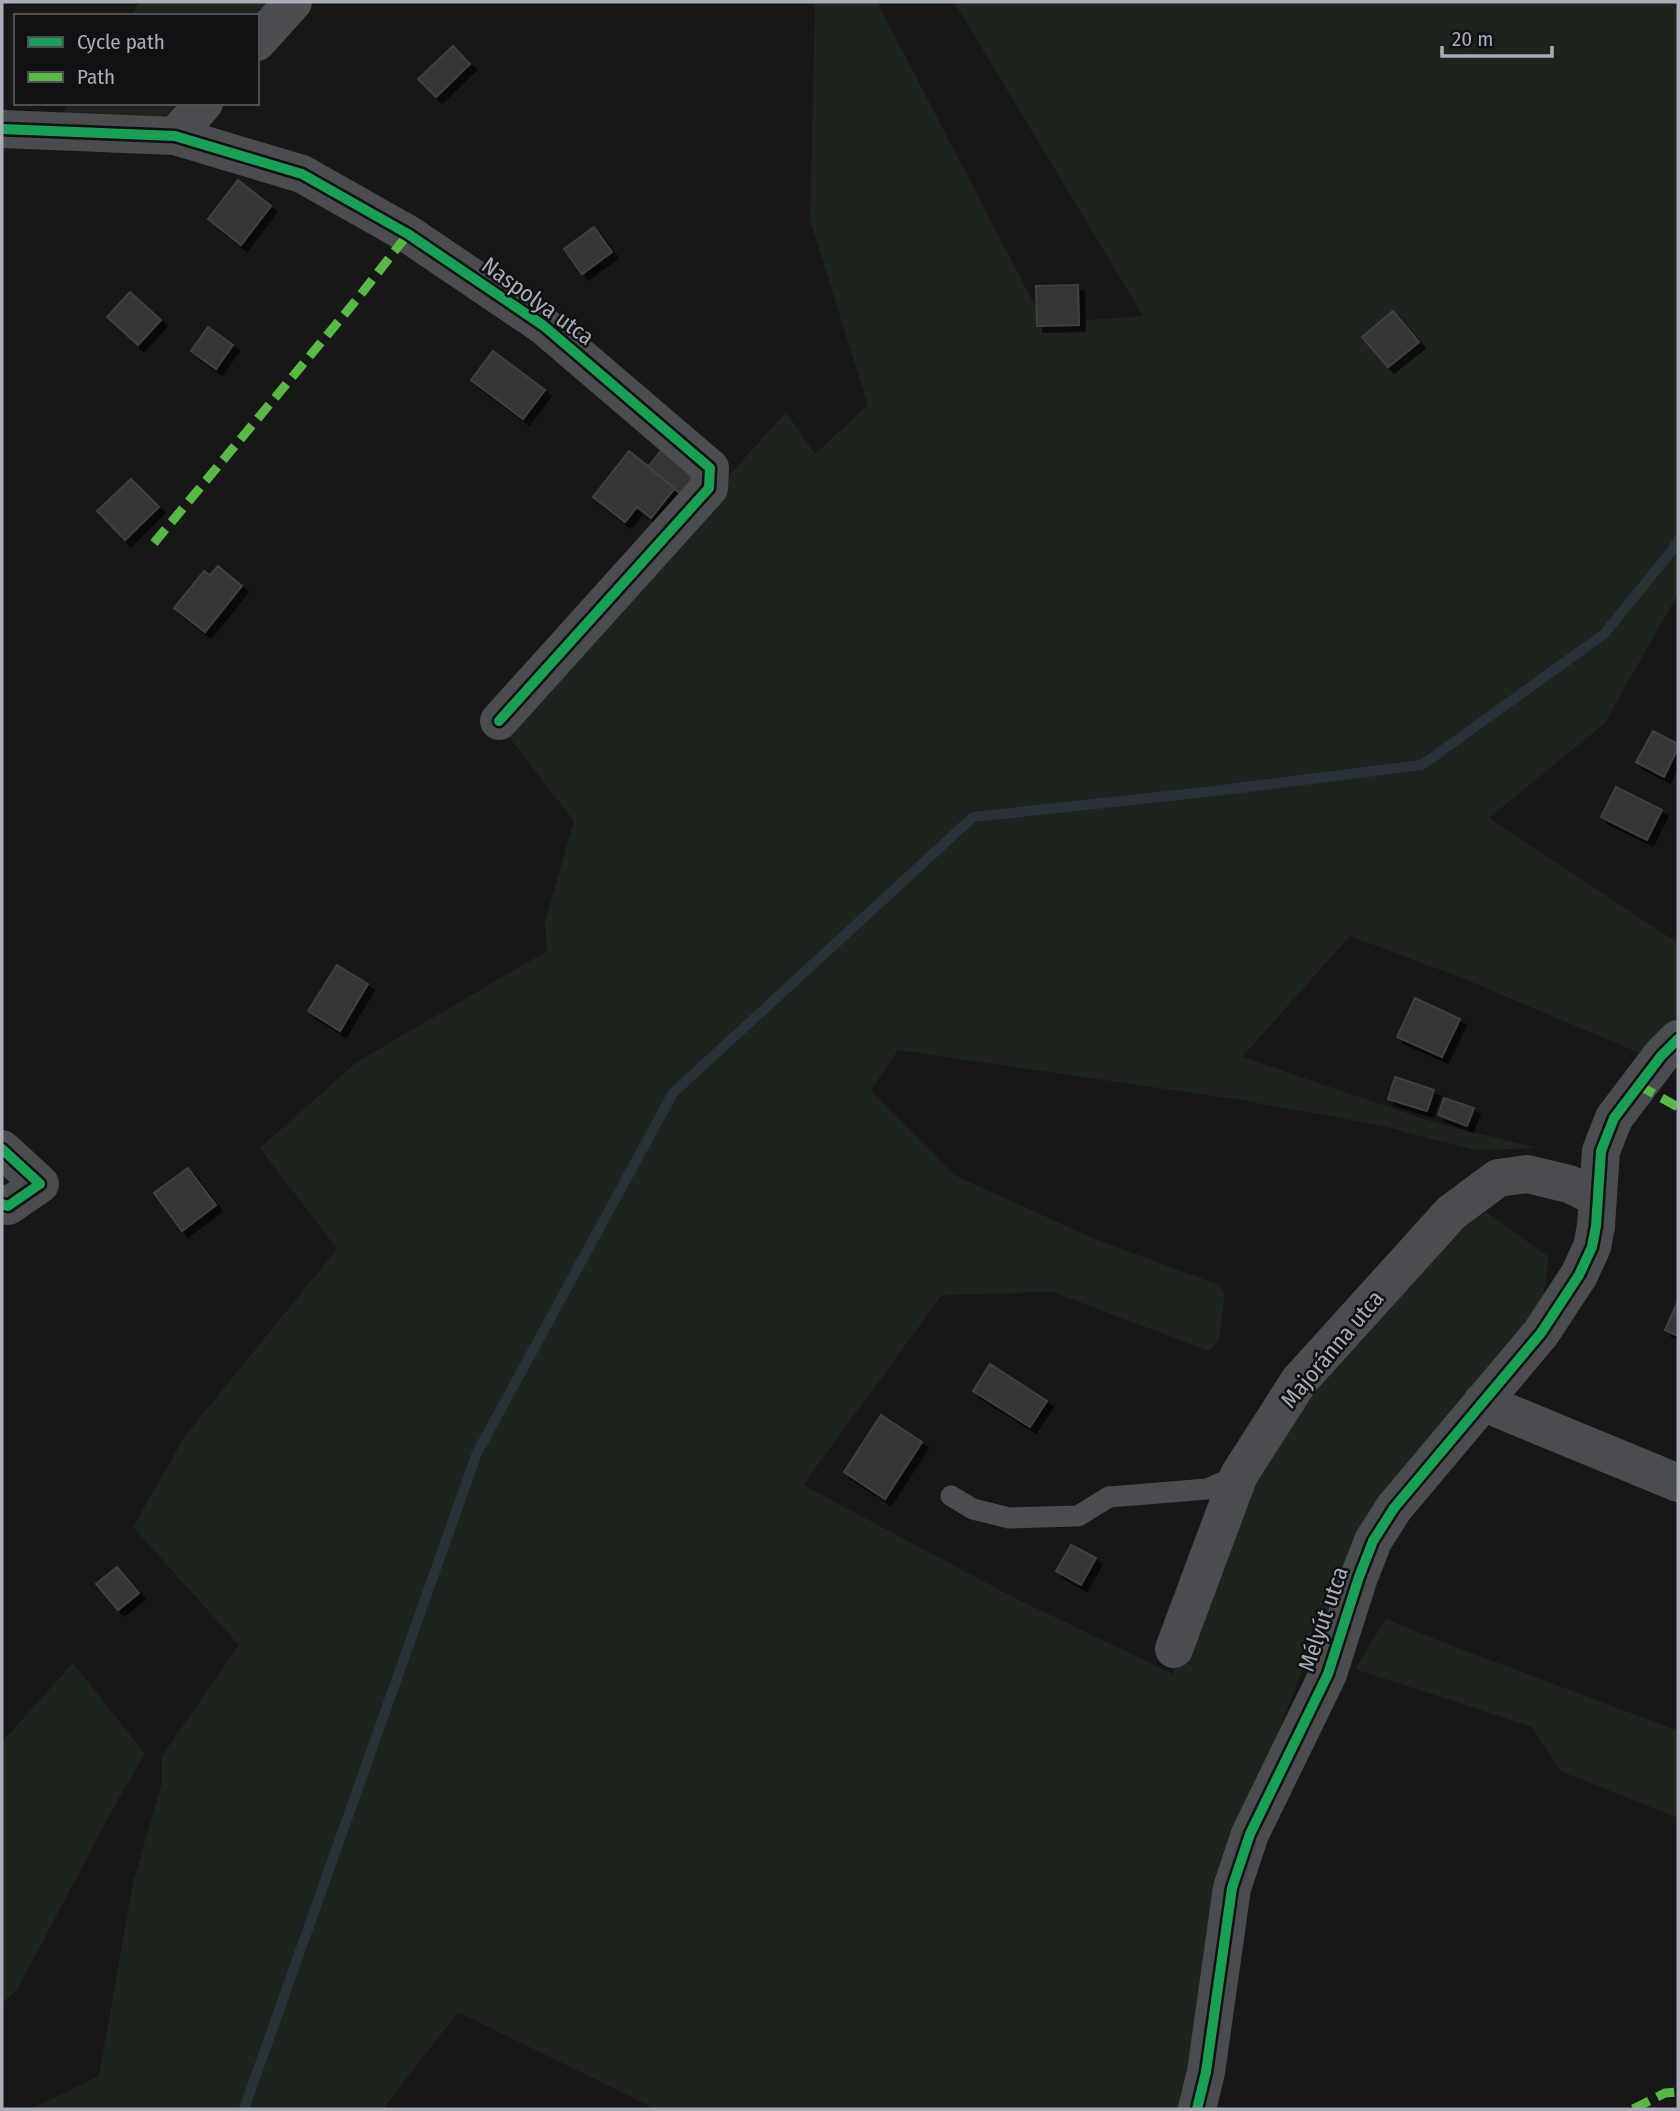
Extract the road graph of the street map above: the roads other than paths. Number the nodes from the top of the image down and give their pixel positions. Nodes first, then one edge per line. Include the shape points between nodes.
1 (293, 2) edge
2 (259, 40) edge
3 (202, 105) edge
4 (2, 129) edge
5 (175, 136) junction
6 (499, 722) dead end
7 (1678, 1039) edge
8 (2, 1149) edge
9 (1596, 1197) junction
10 (2, 1204) edge
11 (1482, 1402) junction
12 (1239, 1475) junction
13 (1678, 1483) edge
14 (951, 1496) dead end
15 (1174, 1649) dead end
16 (1197, 2109) edge

1 - 2 street
3 - 5 street
4 - 5 street, Naspolya utca
5 - 6 street, Naspolya utca via 302,174 408,234 544,326 710,468 709,488
7 - 9 street, Mélyút utca via 1614,1118 1601,1150
8 - 10 street via 40,1184 8,1206
9 - 11 street, Mélyút utca via 1592,1247 1579,1275 1541,1333
9 - 12 street, Majoránna utca via 1569,1184 1527,1174 1498,1178 1451,1213 1298,1381
11 - 13 street
11 - 16 street, Mélyút utca via 1394,1508 1373,1541 1328,1674 1250,1834 1232,1888
12 - 14 lane via 1207,1489 1109,1497 1078,1517 1009,1518 973,1509
12 - 15 street, Majoránna utca

